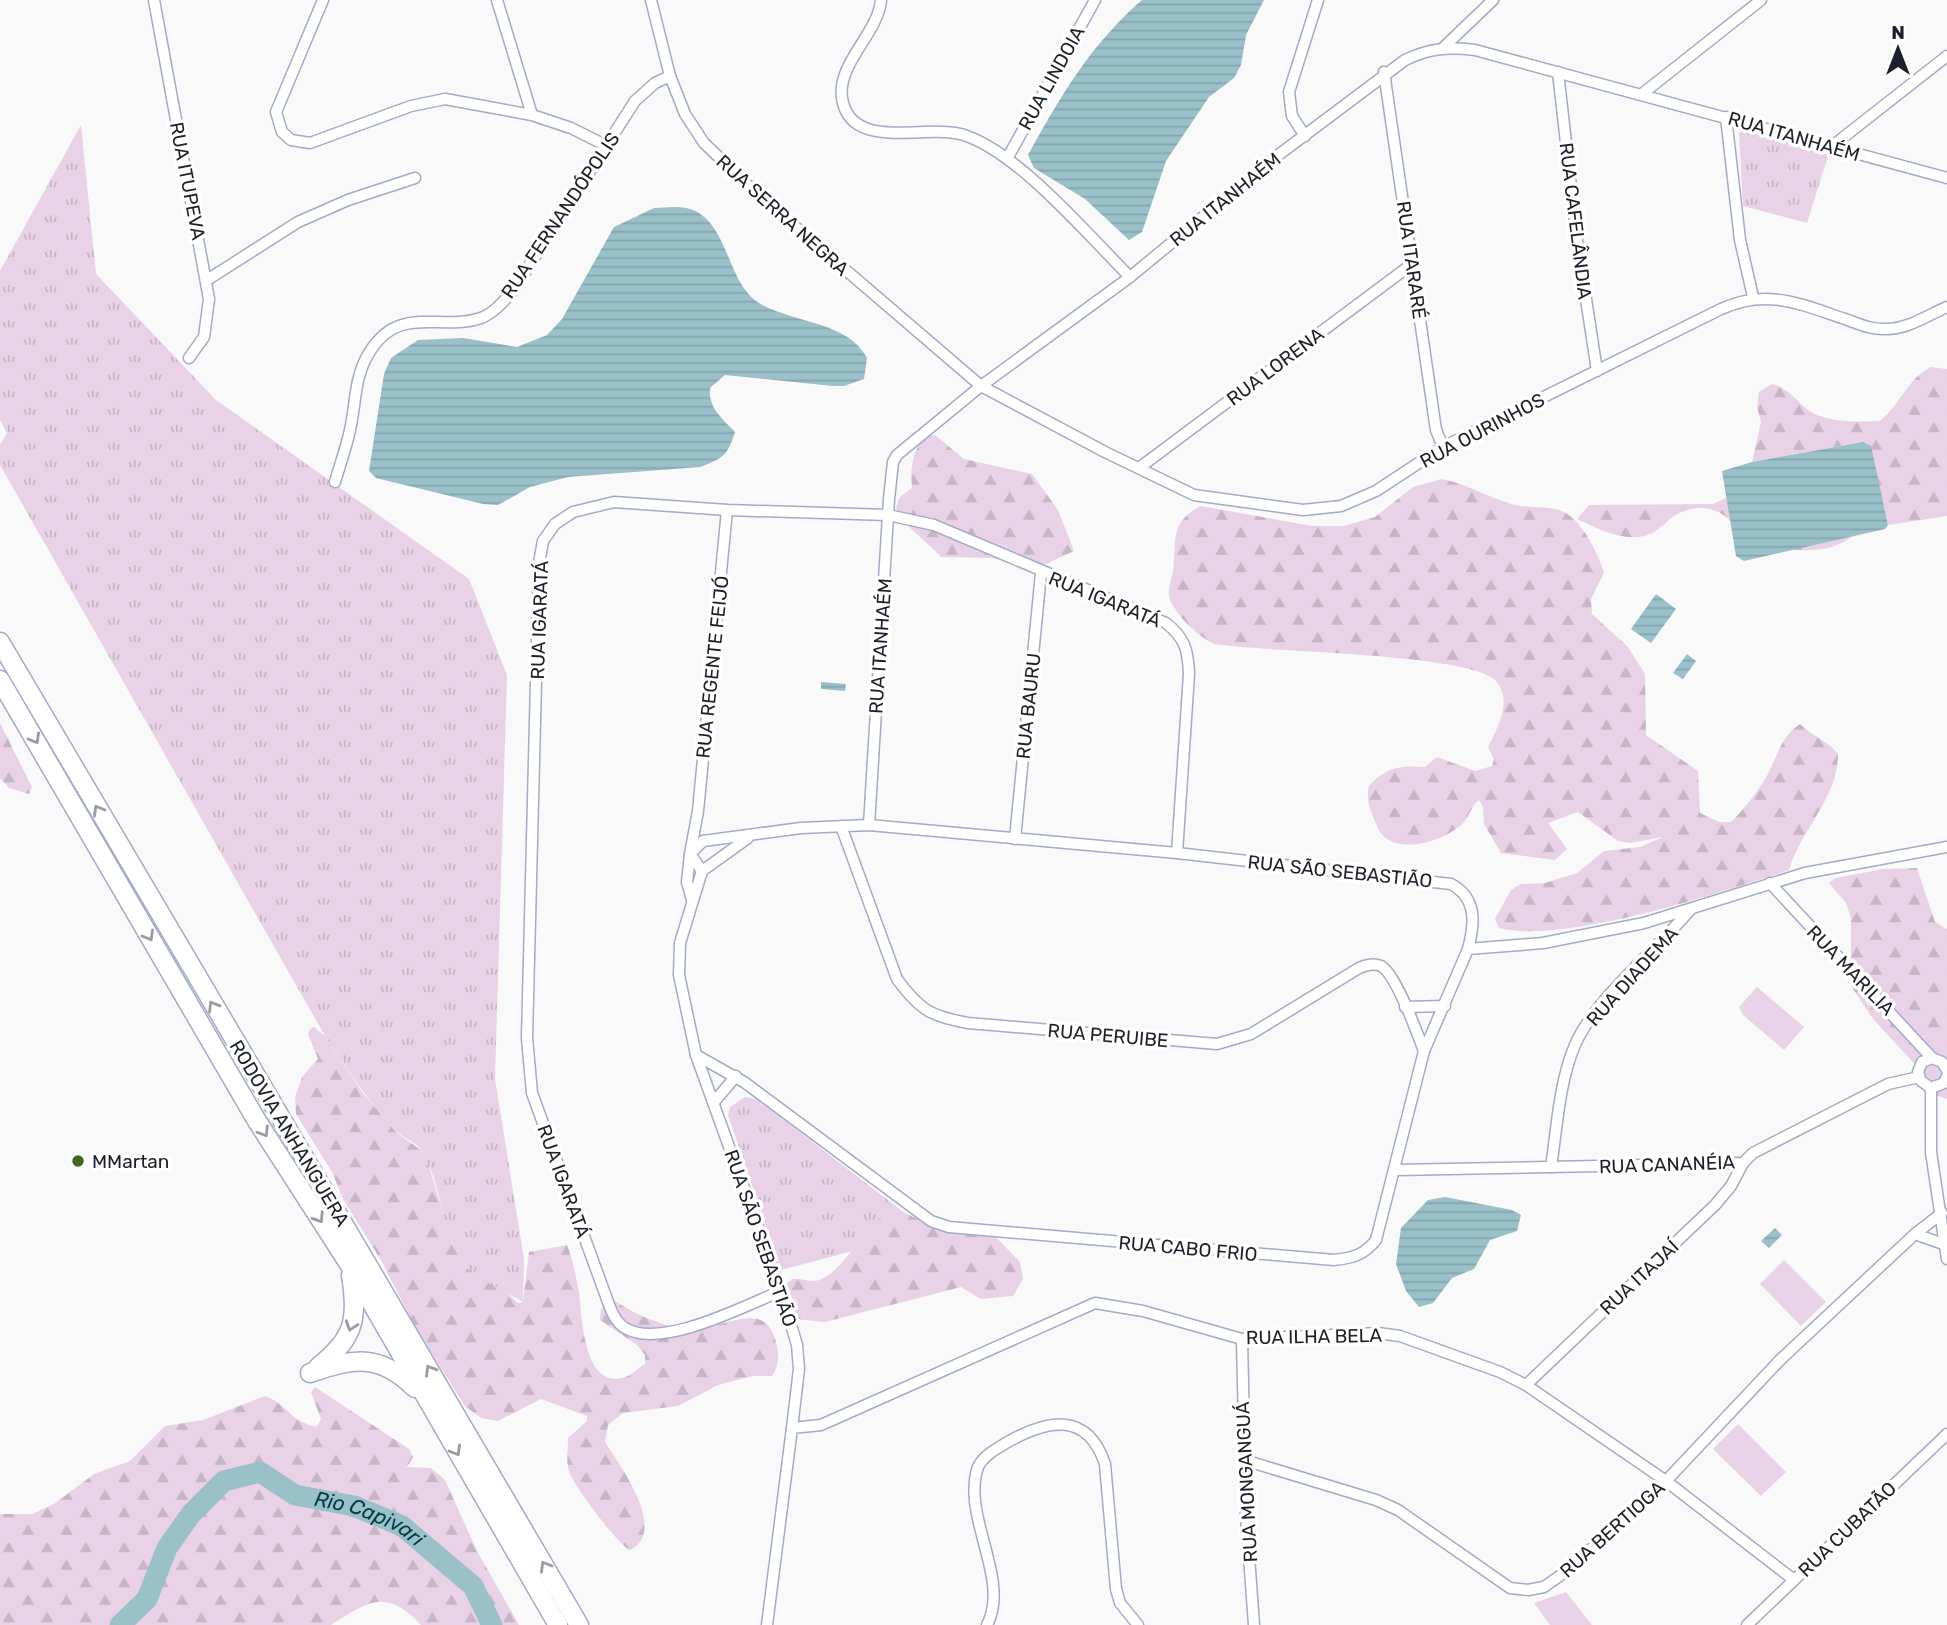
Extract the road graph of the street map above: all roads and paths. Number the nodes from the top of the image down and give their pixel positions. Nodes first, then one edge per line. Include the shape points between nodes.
1 (154, 0) edge
2 (323, 0) edge
3 (497, 0) edge
4 (651, 0) edge
5 (881, 0) edge
6 (1095, 0) edge
7 (1318, 0) edge
8 (1493, 0) edge
9 (1761, 0) edge
10 (1444, 47) junction
11 (1947, 56) edge
12 (1384, 72) junction
13 (1558, 72) junction
14 (670, 76) junction
15 (1642, 94) junction
16 (532, 115) junction
17 (1726, 117) junction
18 (1305, 135) junction
19 (607, 146) junction
20 (1830, 147) junction
21 (1008, 157) junction
22 (415, 178) dead end
23 (1947, 178) edge
24 (1412, 264) junction
25 (1130, 276) junction
26 (206, 280) junction
27 (1754, 297) junction
28 (1947, 307) edge
29 (189, 358) dead end
30 (1597, 371) junction
31 (981, 386) junction
32 (1443, 447) junction
33 (1139, 468) junction
34 (335, 482) dead end
35 (727, 510) junction
36 (888, 515) junction
37 (1041, 573) junction
38 (0, 642) edge
39 (0, 680) edge
40 (696, 824) junction
41 (869, 825) junction
42 (841, 826) junction
43 (749, 837) junction
44 (710, 839) junction
45 (1015, 839) junction
46 (1947, 847) edge
47 (1177, 853) junction
48 (690, 854) junction
49 (720, 855) junction
50 (702, 871) junction
51 (1770, 883) junction
52 (692, 900) junction
53 (1691, 909) junction
54 (1468, 949) junction
55 (1445, 1006) junction
56 (1405, 1007) junction
57 (1424, 1051) junction
58 (696, 1055) junction
59 (1932, 1058) junction
60 (1947, 1070) edge
61 (736, 1076) junction
62 (1919, 1077) junction
63 (1946, 1081) edge
64 (1931, 1087) junction
65 (714, 1102) junction
66 (1743, 1163) junction
67 (1551, 1167) junction
68 (1396, 1170) junction
69 (1942, 1213) junction
70 (1915, 1234) junction
71 (1945, 1245) edge
72 (1947, 1259) edge
73 (349, 1264) junction
74 (781, 1291) junction
75 (1242, 1339) junction
76 (1526, 1385) junction
77 (429, 1403) junction
78 (792, 1428) junction
79 (1947, 1434) edge
80 (1244, 1460) junction
81 (1666, 1481) junction
82 (1794, 1580) junction
83 (558, 1625) edge
84 (579, 1625) edge
85 (767, 1625) edge
86 (987, 1625) edge
87 (1138, 1625) edge
88 (1254, 1625) edge
89 (1747, 1625) edge

1 - 26 street, RUA ITUPEVA
2 - 16 street via 276,112 282,132 291,140 310,143 411,106 445,99
3 - 16 street
4 - 14 street, RUA SERRA NEGRA
5 - 21 street via 878,15 843,83 845,110 853,120 876,132 964,135
6 - 21 street, RUA LINDOIA
7 - 18 street via 1289,92 1293,116
8 - 10 street
9 - 15 street
10 - 12 street, RUA ITANHAÉM via 1426,50
10 - 13 street, RUA ITANHAÉM via 1475,50
11 - 20 street
12 - 18 street, RUA ITANHAÉM
12 - 24 street, RUA ITARARÉ
13 - 15 street, RUA ITANHAÉM
13 - 30 street, RUA CAFELÂNDIA
14 - 19 street, RUA FERNANDÓPOLIS via 635,101
14 - 31 street, RUA SERRA NEGRA via 685,114 704,144
15 - 17 street, RUA ITANHAÉM
16 - 19 street
17 - 20 street, RUA ITANHAÉM
17 - 27 street via 1740,240
18 - 25 street, RUA ITANHAÉM
19 - 34 street, RUA FERNANDÓPOLIS via 501,305 481,318 418,320 380,338 358,375 350,430
20 - 23 street, RUA ITANHAÉM
21 - 25 street
22 - 26 street via 298,222
24 - 32 street, RUA ITARARÉ via 1436,430
24 - 33 street, RUA LORENA
25 - 31 street, RUA ITANHAÉM
26 - 29 street, RUA ITUPEVA via 208,324
27 - 28 street, RUA OURINHOS via 1793,303 1867,328 1906,326
27 - 30 street, RUA OURINHOS
30 - 32 street, RUA OURINHOS
31 - 33 street, RUA OURINHOS
31 - 36 street, RUA ITANHAÉM via 897,455
32 - 33 street, RUA OURINHOS via 1376,491 1320,510 1194,495
35 - 36 street, RUA IGARATÁ
35 - 40 street, RUA REGENTE FEIJÓ
35 - 74 street, RUA IGARATÁ via 614,502 573,512 555,524 543,541 528,1066 532,1093 616,1320 626,1329 642,1333 686,1329
36 - 37 street, RUA IGARATÁ via 934,525
36 - 41 street, RUA ITANHAÉM
37 - 45 street, RUA BAURU
37 - 47 street, RUA IGARATÁ via 1133,608 1166,623 1181,636 1188,652 1189,674
84 -> 38 highway, RODOVIA ANHANGUERA
39 -> 73 highway, RODOVIA ANHANGUERA via 257,1121
40 - 44 street
40 - 48 street, RUA REGENTE FEIJÓ
41 - 42 street, RUA SÃO SEBASTIÃO
41 - 45 street, RUA SÃO SEBASTIÃO
42 - 43 street, RUA SÃO SEBASTIÃO via 778,830
42 - 56 street, RUA PERUIBE via 897,979 913,1000 938,1017 1217,1044 1251,1034 1359,968 1374,964 1387,971
43 - 44 street, RUA SÃO SEBASTIÃO
43 - 49 street, RUA SÃO SEBASTIÃO
44 - 48 street
44 - 49 street
45 - 47 street, RUA SÃO SEBASTIÃO
46 - 51 street via 1844,864
47 - 54 street, RUA SÃO SEBASTIÃO via 1451,884 1463,891 1471,904 1474,928
48 - 50 street
48 - 52 street, RUA SÃO SEBASTIÃO via 687,882
49 - 50 street, RUA SÃO SEBASTIÃO
50 - 52 street, RUA SÃO SEBASTIÃO
51 - 53 street
51 - 59 street, RUA MARILIA
52 - 58 street, RUA SÃO SEBASTIÃO via 680,943 679,975
53 - 54 street via 1543,943
53 - 67 street, RUA DIADEMA via 1591,1018 1574,1045
54 - 55 street, RUA CABO FRIO
55 - 56 street
55 - 57 street, RUA CABO FRIO
56 - 57 street, RUA PERUIBE
57 - 68 street, RUA CABO FRIO
58 - 61 street, RUA CABO FRIO
58 - 65 street, RUA SÃO SEBASTIÃO
59 - 60 street, RUA MARILIA
59 - 62 street via 1919,1067
61 - 65 street
61 - 68 street, RUA CABO FRIO via 915,1211 949,1227 1351,1259 1366,1252 1376,1240
62 - 64 street
62 - 66 street, RUA CANANÉIA via 1888,1084 1754,1153
63 - 64 street
64 - 69 street via 1931,1152
65 - 74 street, RUA SÃO SEBASTIÃO
66 - 67 street, RUA CANANÉIA
66 - 76 street, RUA ITAJAÍ via 1714,1205
67 - 68 street, RUA CANANÉIA
69 - 70 street, RUA BERTIOGA
69 - 71 street
70 - 71 street
70 - 81 street, RUA BERTIOGA via 1781,1359
71 - 72 street
73 - 77 highway, RODOVIA ANHANGUERA
73 -> 77 highway via 353,1324 334,1354 310,1373 347,1361 375,1362 407,1380
74 - 78 street, RUA SÃO SEBASTIÃO via 799,1369
75 - 76 street, RUA ILHA BELA via 1400,1336
75 - 78 street, RUA ILHA BELA via 1143,1311 1095,1303 821,1425
75 - 80 street, RUA MONGANGUÁ
76 - 81 street, RUA ILHA BELA
77 -> 83 highway, RODOVIA ANHANGUERA
78 - 85 street, RUA SÃO SEBASTIÃO
79 - 82 street, RUA CUBATÃO
80 - 81 street, RUA BERTIOGA via 1398,1510 1496,1580 1528,1590 1544,1587 1568,1570
80 - 88 street, RUA MONGANGUÁ
81 - 82 street, RUA ILHA BELA
82 - 89 street, RUA CUBATÃO
86 - 87 street via 993,1594 975,1500 979,1464 1030,1429 1060,1423 1090,1436 1100,1449 1116,1589 1120,1603

